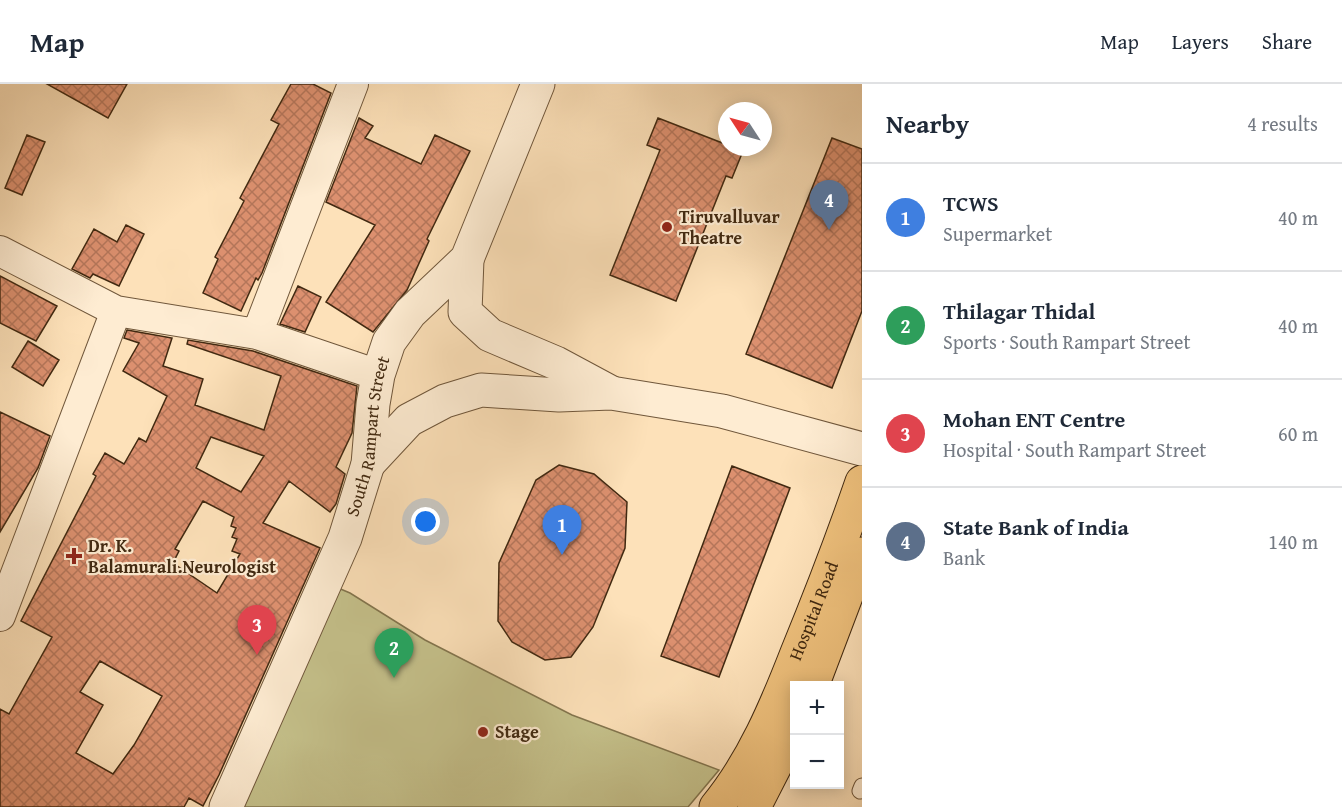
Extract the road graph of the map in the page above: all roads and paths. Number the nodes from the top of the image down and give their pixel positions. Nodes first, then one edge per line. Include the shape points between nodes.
1 (353, 84) edge
2 (538, 84) edge
3 (0, 251) edge
4 (467, 259) junction
5 (116, 311) junction
6 (257, 334) junction
7 (378, 375) junction
8 (611, 393) junction
9 (862, 449) edge
10 (368, 464) junction
11 (862, 482) edge
12 (862, 554) edge
13 (0, 616) edge
14 (814, 681) edge
15 (792, 735) edge
16 (226, 807) edge
17 (716, 807) edge
18 (754, 807) edge

1 - 6 street
2 - 4 street, South Rampart Street
3 - 5 street
4 - 7 street, South Rampart Street via 410,313 389,342
4 - 8 street via 465,312 490,335 556,363
5 - 6 street
5 - 13 street
6 - 7 street
7 - 10 street, South Rampart Street
8 - 9 street via 722,411
8 - 10 street via 558,395 481,390 445,401 409,420
10 - 16 street, South Rampart Street via 345,538
11 - 17 main road, Hospital Road via 789,674 744,768
12 - 14 main road, Hospital Road
15 - 18 main road

